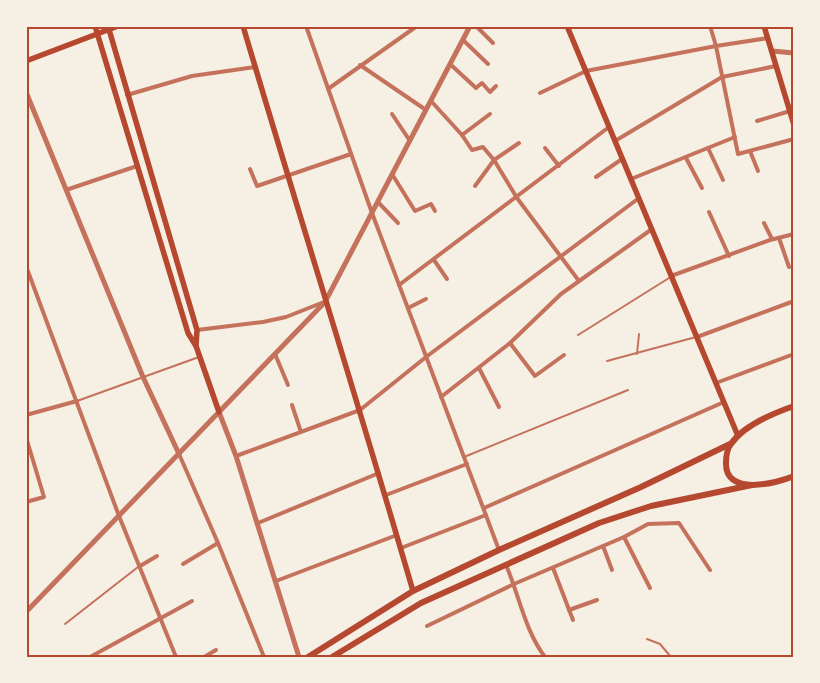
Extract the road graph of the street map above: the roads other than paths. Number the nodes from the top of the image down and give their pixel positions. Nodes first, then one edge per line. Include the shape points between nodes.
1 (95, 26) edge
2 (118, 26) edge
3 (243, 26) edge
4 (306, 26) edge
5 (416, 26) edge
6 (470, 26) edge
7 (476, 26) edge
8 (567, 26) edge
9 (710, 26) edge
10 (764, 26) edge
11 (108, 28) edge
12 (97, 34) junction
13 (768, 38) junction
14 (463, 40) junction
15 (492, 43) dead end
16 (716, 46) junction
17 (772, 51) junction
18 (794, 53) edge
19 (26, 61) edge
20 (450, 64) junction
21 (488, 64) dead end
22 (360, 65) junction
23 (776, 66) junction
24 (256, 67) junction
25 (586, 71) junction
26 (722, 77) junction
27 (496, 86) dead end
28 (328, 89) junction
29 (26, 92) edge
30 (540, 93) dead end
31 (127, 95) junction
32 (431, 101) junction
33 (426, 110) junction
34 (790, 112) junction
35 (392, 114) dead end
36 (490, 114) dead end
37 (756, 121) dead end
38 (794, 125) edge
39 (609, 128) junction
40 (462, 135) junction
41 (735, 137) junction
42 (794, 139) edge
43 (410, 141) junction
44 (615, 142) junction
45 (519, 143) dead end
46 (545, 148) dead end
47 (708, 148) junction
48 (750, 151) junction
49 (351, 154) junction
50 (686, 158) junction
51 (622, 159) junction
52 (494, 160) junction
53 (137, 166) junction
54 (559, 166) junction
55 (250, 169) dead end
56 (758, 171) dead end
57 (392, 174) junction
58 (288, 175) junction
59 (596, 177) dead end
60 (631, 179) junction
61 (722, 180) dead end
62 (474, 186) dead end
63 (702, 188) dead end
64 (66, 190) junction
65 (517, 198) junction
66 (639, 198) junction
67 (378, 202) junction
68 (435, 211) dead end
69 (708, 212) dead end
70 (372, 213) junction
71 (398, 223) dead end
72 (764, 223) dead end
73 (652, 229) junction
74 (794, 234) edge
75 (779, 238) junction
76 (772, 240) junction
77 (729, 256) junction
78 (560, 258) junction
79 (434, 260) junction
80 (26, 266) edge
81 (789, 267) dead end
82 (671, 276) junction
83 (447, 278) dead end
84 (579, 281) junction
85 (399, 285) junction
86 (426, 299) dead end
87 (325, 302) junction
88 (794, 302) edge
89 (408, 308) junction
90 (197, 330) junction
91 (639, 334) dead end
92 (578, 335) dead end
93 (697, 337) junction
94 (510, 343) junction
95 (196, 346) junction
96 (275, 354) junction
97 (638, 354) junction
98 (794, 354) edge
99 (564, 355) dead end
100 (199, 357) junction
101 (426, 357) junction
102 (607, 362) dead end
103 (479, 368) junction
104 (143, 377) junction
105 (716, 383) junction
106 (288, 385) dead end
107 (628, 390) dead end
108 (442, 397) junction
109 (77, 401) junction
110 (724, 402) junction
111 (292, 405) dead end
112 (794, 406) edge
113 (499, 407) dead end
114 (360, 410) junction
115 (219, 412) junction
116 (26, 415) edge
117 (301, 432) junction
118 (738, 436) junction
119 (26, 437) edge
120 (730, 444) junction
121 (179, 454) junction
122 (236, 456) junction
123 (464, 457) junction
124 (467, 464) junction
125 (379, 473) junction
126 (794, 476) edge
127 (786, 480) junction
128 (794, 480) edge
129 (752, 485) junction
130 (386, 495) junction
131 (26, 502) edge
132 (484, 508) junction
133 (486, 515) junction
134 (119, 516) junction
135 (258, 523) junction
136 (397, 535) junction
137 (624, 537) junction
138 (218, 543) junction
139 (603, 546) junction
140 (401, 548) junction
141 (499, 550) junction
142 (156, 556) dead end
143 (183, 564) dead end
144 (506, 565) junction
145 (140, 566) junction
146 (553, 568) junction
147 (612, 570) dead end
148 (710, 570) dead end
149 (276, 581) junction
150 (514, 584) junction
151 (650, 588) dead end
152 (413, 591) junction
153 (597, 600) dead end
154 (192, 601) dead end
155 (568, 610) junction
156 (26, 612) edge
157 (161, 618) junction
158 (573, 620) dead end
159 (65, 624) dead end
160 (427, 626) dead end
161 (647, 639) dead end
162 (102, 650) junction
163 (216, 650) dead end
164 (90, 657) edge
165 (106, 657) edge
166 (176, 657) edge
167 (204, 657) edge
168 (264, 657) edge
169 (299, 657) edge
170 (308, 657) edge
171 (332, 657) edge
172 (545, 657) edge
173 (671, 657) edge

1 - 12 main road
2 - 11 main road
3 - 24 main road
4 - 28 street
5 - 22 street
6 - 14 street
7 - 15 street
8 - 25 main road
9 - 16 street
10 - 13 main road
11 - 12 main road
11 - 31 main road
12 - 19 main road
12 - 53 main road
13 - 16 street
13 - 17 main road
14 - 20 street
14 - 21 street
16 - 25 street
16 - 26 street
17 - 18 street
17 - 23 main road
20 - 27 street via 476,88 482,83 490,92
20 - 32 street
22 - 28 street
22 - 33 street
23 - 26 street
23 - 34 main road
24 - 31 street via 192,76
24 - 58 main road
25 - 30 street
25 - 39 main road
26 - 41 street
26 - 44 street
28 - 49 street
29 - 64 street
31 - 90 main road
32 - 33 street
32 - 40 street
33 - 43 street
34 - 37 street
34 - 38 main road
35 - 43 street
36 - 40 street
39 - 44 main road
39 - 54 street
40 - 52 street via 472,150 483,147
41 - 47 street
41 - 48 street via 738,154
42 - 48 street
43 - 57 street
44 - 51 main road
45 - 52 street
46 - 54 street
47 - 50 street
47 - 61 street
48 - 56 street
49 - 58 street
49 - 70 street
50 - 60 street
50 - 63 street
51 - 59 street
51 - 60 main road
52 - 62 street
52 - 65 street
53 - 64 street
53 - 95 main road via 188,333
54 - 65 street
55 - 58 street via 257,186
57 - 67 street
57 - 68 street via 415,211 431,204
58 - 87 main road
60 - 66 main road
64 - 104 street
65 - 78 street
65 - 79 street
66 - 73 main road
66 - 78 street
67 - 70 street
67 - 71 street
69 - 77 street
70 - 85 street
70 - 87 street
72 - 76 street
73 - 82 main road
73 - 84 street
74 - 75 street
75 - 76 street
75 - 81 street
76 - 77 street
77 - 82 street
78 - 84 street
78 - 101 street
79 - 83 street
79 - 85 street
80 - 109 street
82 - 92 lane
82 - 93 main road
84 - 94 street
85 - 89 street
86 - 89 street
87 - 90 street via 286,317
87 - 96 street
87 - 114 main road
88 - 93 street
89 - 101 street
90 - 95 main road
91 - 97 lane
93 - 97 lane
93 - 105 main road
94 - 99 street via 535,376
94 - 103 street
95 - 100 main road
96 - 106 street
96 - 115 street
97 - 102 lane
98 - 105 street
100 - 104 lane
100 - 115 main road
101 - 108 street
101 - 114 street
103 - 108 street
103 - 113 street
104 - 109 lane
104 - 121 street
105 - 110 main road
107 - 123 lane
108 - 123 street
109 - 116 street
109 - 134 street
110 - 118 main road
110 - 132 street
111 - 117 street
112 - 118 main road via 767,417
114 - 117 street
114 - 125 main road
115 - 121 street
115 - 122 street
117 - 122 street
118 - 120 main road
119 - 131 street via 44,497
120 - 129 main road via 727,472 736,482
120 - 141 main road via 641,488
121 - 134 street
121 - 138 street
122 - 135 street
123 - 124 street
124 - 130 street
124 - 132 street
125 - 130 main road
125 - 135 street
126 - 127 main road
127 - 128 main road
127 - 129 main road
129 - 144 main road via 651,506 599,522
130 - 136 main road
132 - 133 street
133 - 140 street
133 - 141 street
134 - 145 street
134 - 156 street
135 - 149 street
136 - 140 main road
136 - 149 street
137 - 139 street
137 - 148 street via 648,524 679,524
137 - 151 street
138 - 143 street
138 - 168 street
139 - 146 street
139 - 147 street
140 - 152 main road
141 - 152 main road
142 - 145 street
144 - 150 street
144 - 171 main road via 421,603
145 - 157 street
145 - 159 lane
146 - 150 street
146 - 155 street
149 - 169 street
150 - 160 street
150 - 172 street via 528,626
152 - 170 main road
153 - 155 street
154 - 157 street
155 - 158 street
157 - 162 street
157 - 166 street
161 - 173 lane via 660,644
162 - 164 street
162 - 165 street
163 - 167 street

